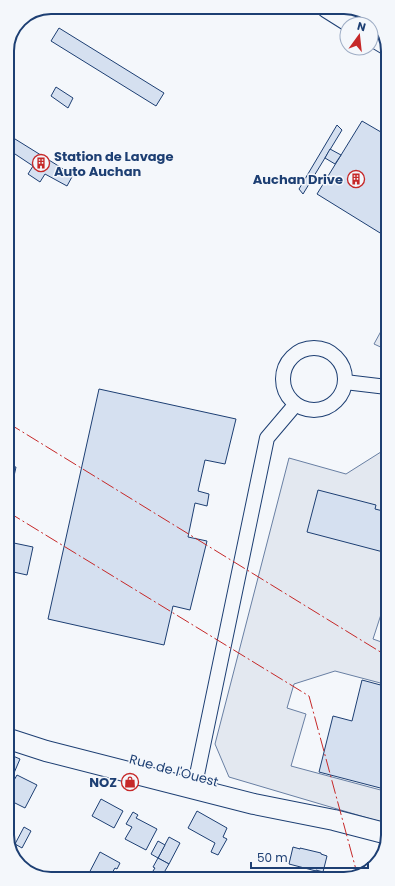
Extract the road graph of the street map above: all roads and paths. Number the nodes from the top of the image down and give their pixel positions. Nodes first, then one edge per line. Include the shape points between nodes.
1 (345, 382) junction
2 (381, 386) edge
3 (296, 405) junction
4 (14, 739) edge
5 (196, 782) junction
6 (381, 832) edge

1 - 2 street
1 - 3 street via 338,400 330,406 306,410
1 - 3 street via 340,363 327,351 313,348 295,354 288,361 282,379 288,398
3 - 5 street via 267,438
4 - 5 main road, Rue de l'Ouest via 92,749
5 - 6 main road, Rue de l'Ouest via 223,783 334,820

